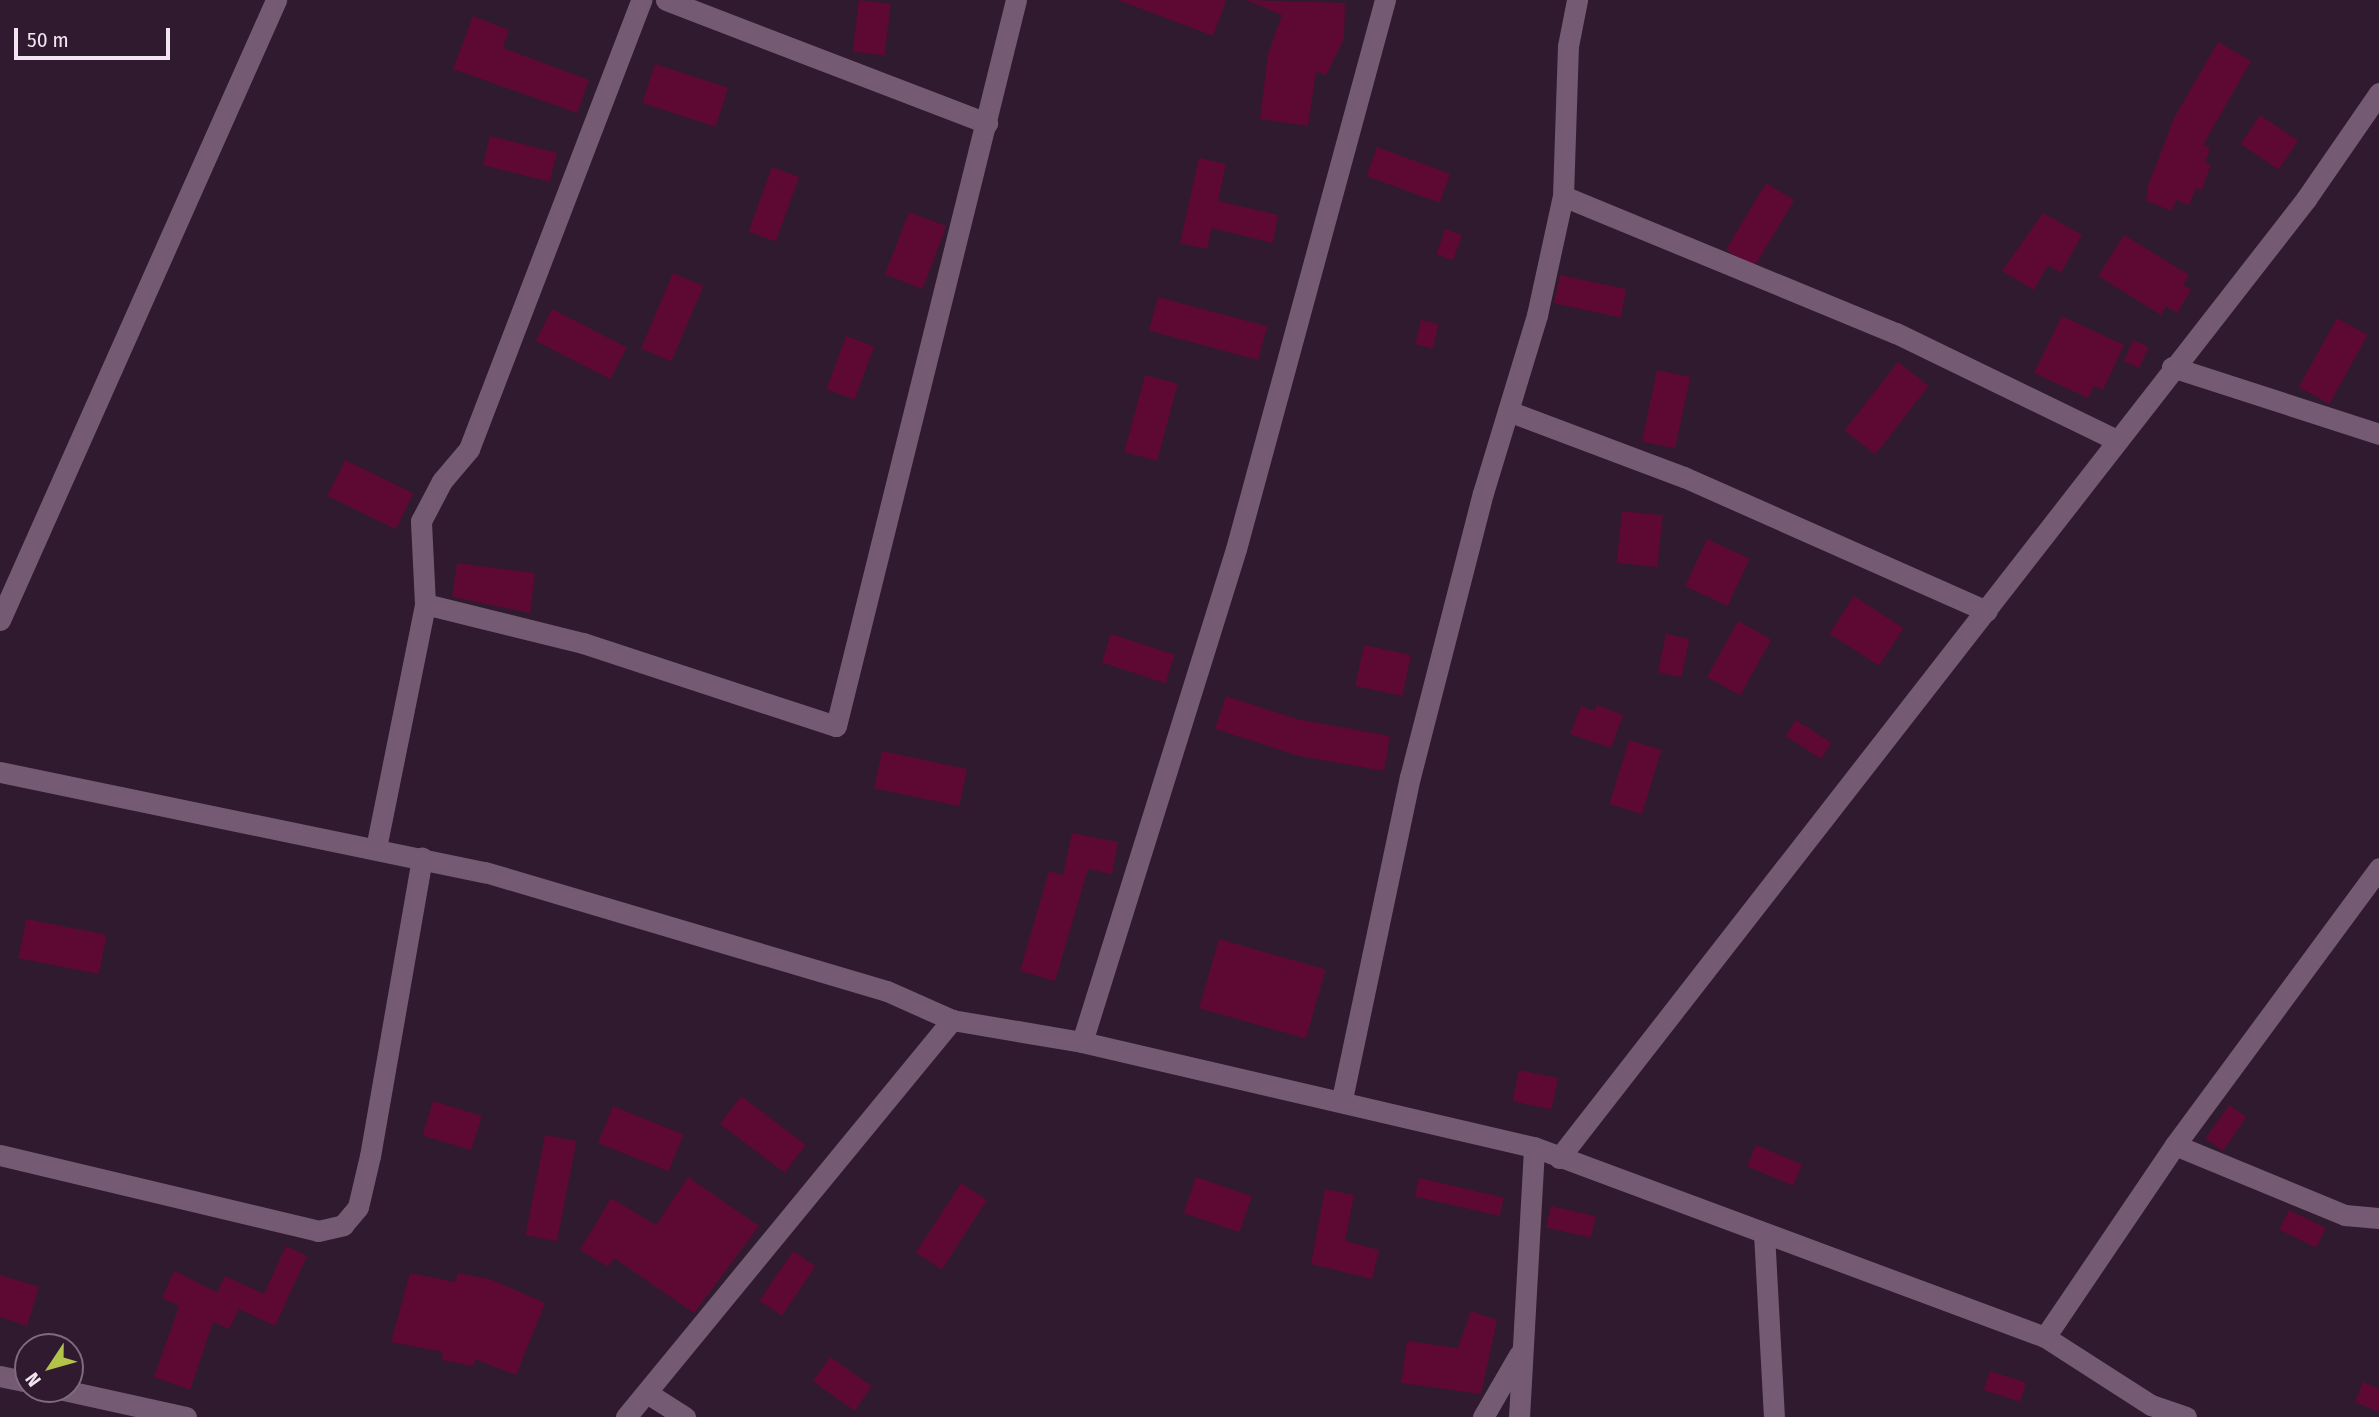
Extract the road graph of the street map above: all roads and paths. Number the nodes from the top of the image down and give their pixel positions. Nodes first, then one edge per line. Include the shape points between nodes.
1 (276, 0) edge
2 (641, 0) edge
3 (666, 0) edge
4 (1016, 0) edge
5 (1385, 0) edge
6 (1577, 0) edge
7 (2379, 93) edge
8 (987, 123) junction
9 (1563, 196) junction
10 (2172, 367) junction
11 (1508, 411) junction
12 (2379, 434) edge
13 (2116, 440) junction
14 (425, 604) junction
15 (1987, 611) junction
16 (0, 620) edge
17 (0, 772) edge
18 (376, 848) junction
19 (422, 857) junction
20 (2379, 868) edge
21 (952, 1020) junction
22 (1082, 1042) junction
23 (1342, 1100) junction
24 (2175, 1145) junction
25 (1534, 1147) junction
26 (0, 1155) edge
27 (1559, 1158) junction
28 (2379, 1218) edge
29 (1764, 1233) junction
30 (2045, 1337) junction
31 (1521, 1352) junction
32 (647, 1393) junction
33 (84, 1395) edge
34 (2151, 1411) edge
35 (186, 1417) edge
36 (626, 1417) edge
37 (685, 1417) edge
38 (1483, 1417) edge
39 (1519, 1417) edge
40 (1774, 1417) edge
41 (2186, 1417) edge

1 - 16 street
2 - 14 street via 469,449 442,481 421,521
3 - 8 street
4 - 8 street
5 - 22 street via 1236,549
6 - 9 street via 1568,46
7 - 10 street via 2306,200
8 - 14 street via 836,726 583,643
9 - 11 street
9 - 13 street via 1896,332
10 - 12 street
10 - 13 street
11 - 15 street via 1684,477
11 - 23 street via 1410,777
13 - 15 street
14 - 18 street
15 - 27 street
17 - 18 street
18 - 19 street
19 - 21 street via 887,991
19 - 26 street via 370,1156 358,1207 343,1225 318,1231
20 - 24 street
21 - 22 street
21 - 32 street
22 - 23 street
23 - 25 street
24 - 28 street via 2345,1215
24 - 30 street
25 - 27 street
25 - 31 street
27 - 29 street
29 - 30 street
29 - 40 street
30 - 34 street
31 - 38 street
31 - 39 street
32 - 36 street
32 - 37 street
33 - 35 street
34 - 41 street

